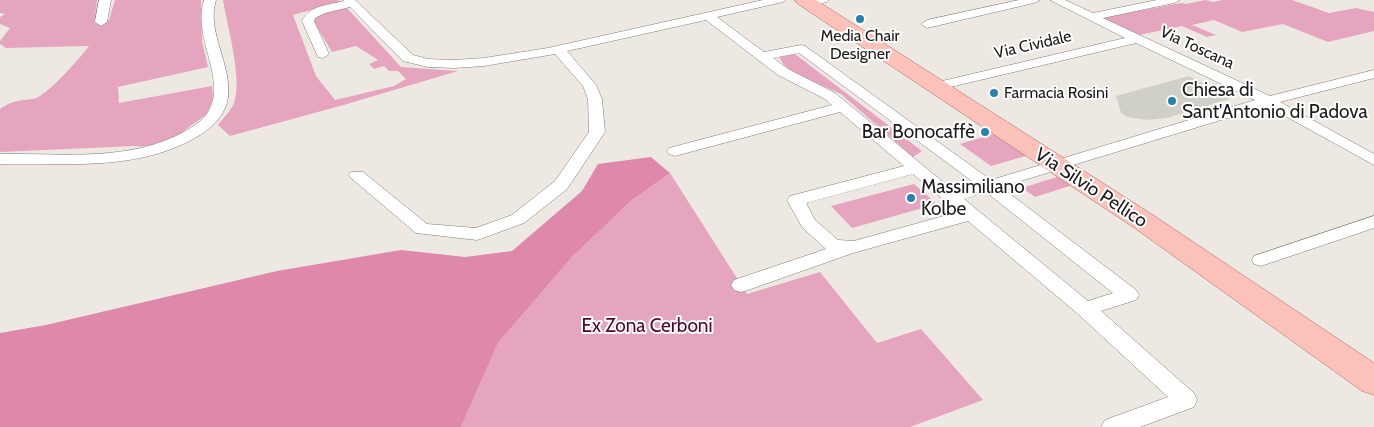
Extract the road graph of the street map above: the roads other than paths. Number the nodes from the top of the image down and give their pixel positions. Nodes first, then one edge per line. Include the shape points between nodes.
1 (104, 0) edge
2 (210, 0) edge
3 (779, 0) edge
4 (1034, 0) edge
5 (1056, 0) edge
6 (1174, 0) edge
7 (351, 1) edge
8 (812, 1) edge
9 (708, 16) junction
10 (1091, 17) junction
11 (100, 22) dead end
12 (927, 24) dead end
13 (1136, 39) junction
14 (558, 49) junction
15 (323, 54) dead end
16 (764, 56) junction
17 (1374, 74) edge
18 (938, 86) junction
19 (1268, 101) junction
20 (843, 107) junction
21 (675, 151) dead end
22 (0, 159) edge
23 (1374, 160) edge
24 (1057, 165) junction
25 (917, 168) junction
26 (357, 175) dead end
27 (989, 186) junction
28 (952, 197) junction
29 (971, 214) junction
30 (1374, 222) edge
31 (854, 247) junction
32 (1261, 260) dead end
33 (741, 284) dead end
34 (1085, 309) junction
35 (1374, 382) edge
36 (1113, 427) edge

1 - 11 street
2 - 22 street via 208,22 223,91 216,112 194,133 159,148 124,157
3 - 9 street
4 - 12 street
5 - 10 street, Via Toscana
6 - 10 street
7 - 14 street via 404,55 418,62 469,63
7 - 15 street via 310,16 308,21
8 - 18 main road, Via Silvio Pellico
9 - 14 street
9 - 16 street
10 - 13 street, Via Toscana
13 - 18 street, Via Cividale
13 - 19 street, Via Toscana
14 - 26 street via 589,85 595,98 596,132 561,185 518,219 477,234 422,229
16 - 20 street via 783,72 830,96
16 - 27 street via 801,49
17 - 19 street
18 - 24 main road, Via Silvio Pellico
19 - 23 street, Via Toscana
19 - 24 street
20 - 21 street
20 - 25 street
24 - 27 street
24 - 35 main road, Via Silvio Pellico
25 - 28 street
25 - 31 street via 796,200 808,223 833,246
27 - 28 street
27 - 34 street via 1129,296
28 - 29 street
29 - 31 street
29 - 34 street
30 - 32 street
31 - 33 street
34 - 36 street via 1186,400

